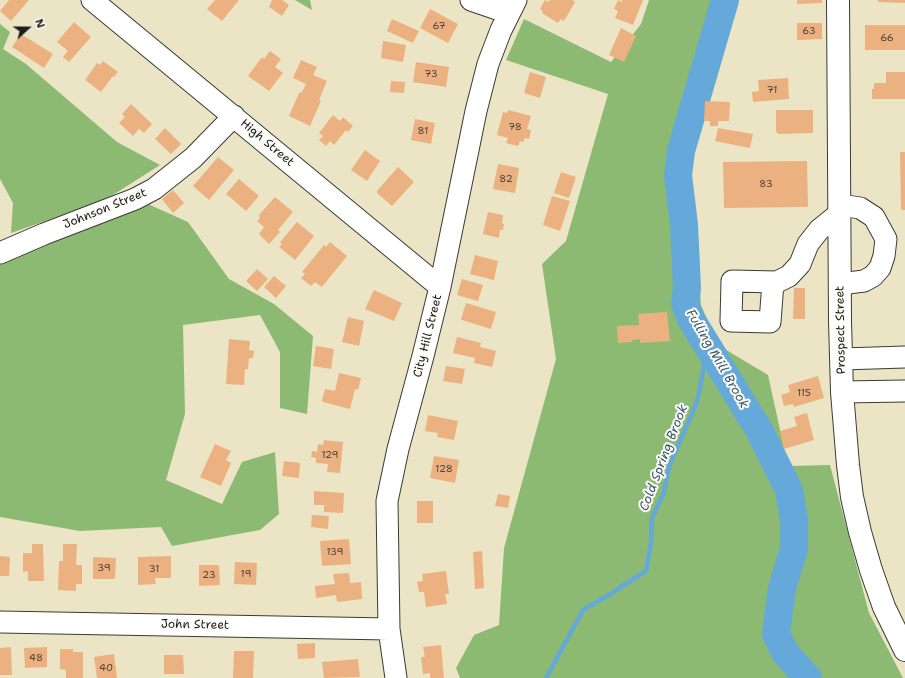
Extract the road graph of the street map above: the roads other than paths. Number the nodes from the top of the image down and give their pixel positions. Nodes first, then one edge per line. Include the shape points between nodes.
1 (92, 0) edge
2 (471, 0) edge
3 (838, 0) edge
4 (513, 6) edge
5 (234, 116) junction
6 (840, 209) junction
7 (0, 253) edge
8 (773, 282) dead end
9 (840, 284) junction
10 (440, 287) junction
11 (905, 357) edge
12 (842, 359) junction
13 (905, 391) edge
14 (842, 392) junction
15 (0, 622) edge
16 (390, 629) junction
17 (905, 650) edge
18 (396, 678) edge

1 - 5 street, High Street
2 - 4 street
3 - 6 main road, Prospect Street
4 - 10 street, City Hill Street via 488,64
5 - 7 street, Johnson Street via 193,158 154,189
5 - 10 street, High Street
6 - 8 street via 818,230 808,244 800,264 789,276
6 - 9 main road, Prospect Street
6 - 9 street via 860,208 874,217 886,239 880,268 873,276 864,281
9 - 12 main road, Prospect Street
10 - 16 street, City Hill Street via 387,501
11 - 12 street
12 - 14 main road, Prospect Street
13 - 14 street
14 - 17 main road, Prospect Street via 848,471 860,532 884,607
15 - 16 street, John Street
16 - 18 street, City Hill Street

